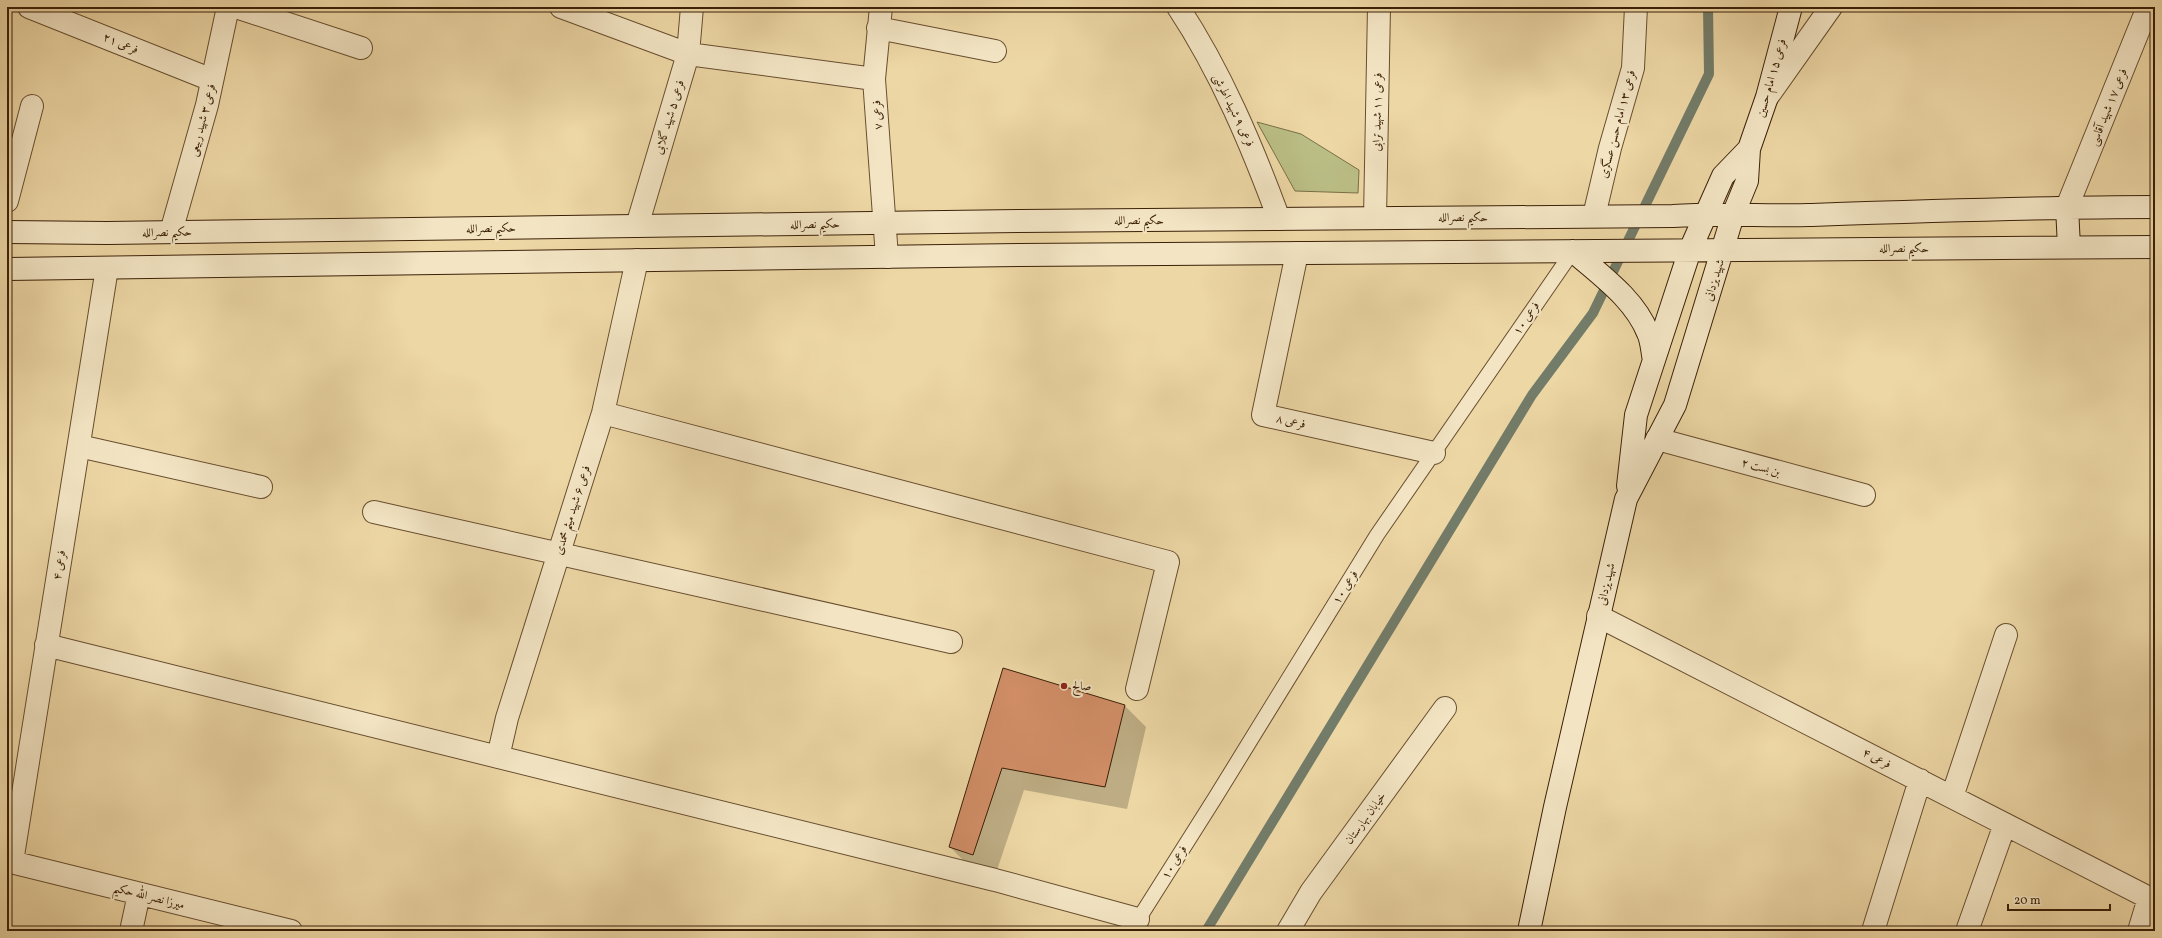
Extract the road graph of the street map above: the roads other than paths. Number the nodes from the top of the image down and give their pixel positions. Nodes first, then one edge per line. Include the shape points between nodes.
1 (29, 7) edge
2 (228, 7) edge
3 (236, 7) edge
4 (561, 7) edge
5 (692, 7) edge
6 (1178, 7) edge
7 (1379, 7) edge
8 (1636, 7) edge
9 (1791, 7) edge
10 (1831, 7) edge
11 (2148, 7) edge
12 (879, 17) edge
13 (361, 48) dead end
14 (995, 51) dead end
15 (688, 54) junction
16 (874, 79) junction
17 (212, 80) junction
18 (1768, 97) junction
19 (32, 106) dead end
20 (1748, 149) junction
21 (7, 201) edge
22 (2067, 207) junction
23 (2155, 207) edge
24 (1705, 214) junction
25 (1594, 216) junction
26 (1733, 216) junction
27 (1375, 218) junction
28 (1279, 219) junction
29 (884, 224) junction
30 (637, 226) junction
31 (7, 232) edge
32 (171, 232) junction
33 (2069, 247) junction
34 (2155, 247) edge
35 (1690, 250) junction
36 (1724, 250) junction
37 (1572, 251) junction
38 (1298, 253) junction
39 (887, 257) junction
40 (636, 260) junction
41 (107, 268) junction
42 (7, 269) edge
43 (1654, 363) junction
44 (603, 413) junction
45 (1657, 439) junction
46 (79, 446) junction
47 (1434, 453) junction
48 (260, 487) dead end
49 (1864, 495) dead end
50 (1626, 499) junction
51 (374, 512) dead end
52 (558, 554) junction
53 (1598, 616) junction
54 (2006, 634) dead end
55 (951, 642) dead end
56 (46, 645) junction
57 (1137, 688) dead end
58 (1445, 708) dead end
59 (498, 757) junction
60 (1920, 780) junction
61 (1952, 797) junction
62 (2005, 824) junction
63 (9, 862) edge
64 (139, 894) junction
65 (2152, 899) edge
66 (1135, 925) edge
67 (131, 931) edge
68 (291, 931) edge
69 (1288, 931) edge
70 (1529, 931) edge
71 (1873, 931) edge
72 (1967, 931) edge
73 (2139, 931) edge

1 - 17 street, فرعی ۲۱
2 - 17 street, فرعی ۳ شهید ربیعی
3 - 13 street
4 - 15 street
5 - 15 street, فرعی ۵ شهید گلابی
6 - 28 street, فرعی ۹ شهید اطرشی via 1198,38 1256,155
7 - 27 street, فرعی ۱۱ شهید ترابی
8 - 25 street, فرعی ۱۳ امام حسن عسگری via 1633,68
9 - 18 street, فرعی ۱۵ امام حسین
10 - 18 street
11 - 22 street, فرعی ۱۷ شهید آقاسی
12 - 14 street
12 - 16 street, فرعی ۷
15 - 16 street
15 - 30 street, فرعی ۵ شهید گلابی
16 - 29 street, فرعی ۷
17 - 32 street, فرعی ۳ شهید ربیعی
18 - 20 street, فرعی ۱۵ امام حسین
19 - 21 street
20 - 24 street, فرعی ۱۵ امام حسین via 1724,176
20 - 26 street, فرعی ۱۵ امام حسین via 1747,181
22 - 23 street
22 - 26 street
22 - 33 street
24 - 25 street, حکیم نصرالله
24 - 26 street
24 - 35 street, فرعی ۱۵ امام حسین
25 - 27 street, حکیم نصرالله
26 - 36 street, شهید یزدانی
27 - 28 street, حکیم نصرالله
28 - 29 street, حکیم نصرالله
28 - 38 street, فرعی ۹ شهید اطرشی
29 - 30 street, حکیم نصرالله
29 - 39 street, فرعی ۷
30 - 32 street, حکیم نصرالله
30 - 40 street, فرعی ۵ شهید گلابی
31 - 32 street, حکیم نصرالله
33 - 34 street, حکیم نصرالله
33 - 36 street, حکیم نصرالله
35 - 36 street, حکیم نصرالله
35 - 37 street, حکیم نصرالله
35 - 43 street, فرعی ۱۵ امام حسین
36 - 45 street, شهید یزدانی via 1675,405
37 - 38 street
37 - 43 street via 1619,292 1637,312 1649,334
37 - 47 lane, فرعی ۱۰
38 - 39 street
38 - 47 street, فرعی ۸ via 1264,415
39 - 40 street
40 - 41 street
40 - 44 street, فرعی ۶ شهید میثم محمدی
41 - 42 street
41 - 46 street, فرعی ۴
43 - 50 street, فرعی ۱۵ امام حسین via 1636,415
44 - 52 street, فرعی ۶ شهید میثم محمدی
44 - 57 street via 1168,562
45 - 49 street, بن بست ۲
45 - 50 street, شهید یزدانی
46 - 48 street
46 - 56 street, فرعی ۴
47 - 66 lane, فرعی ۱۰ via 1377,535
50 - 53 street, شهید یزدانی
51 - 52 street
52 - 55 street
52 - 59 street, فرعی ۶ شهید میثم محمدی via 507,718
53 - 60 street, فرعی ۴
53 - 70 street, شهید یزدانی
54 - 61 street
56 - 59 street
56 - 63 street, فرعی ۴
58 - 69 street, خیابان بهارستان via 1311,892
59 - 66 street via 994,880
60 - 61 street, فرعی ۴
60 - 71 street
61 - 62 street, فرعی ۴
62 - 65 street, فرعی ۴
62 - 72 street
63 - 64 street, میرزا نصر الله حکیم
64 - 67 street
64 - 68 street, میرزا نصر الله حکیم
65 - 73 street

